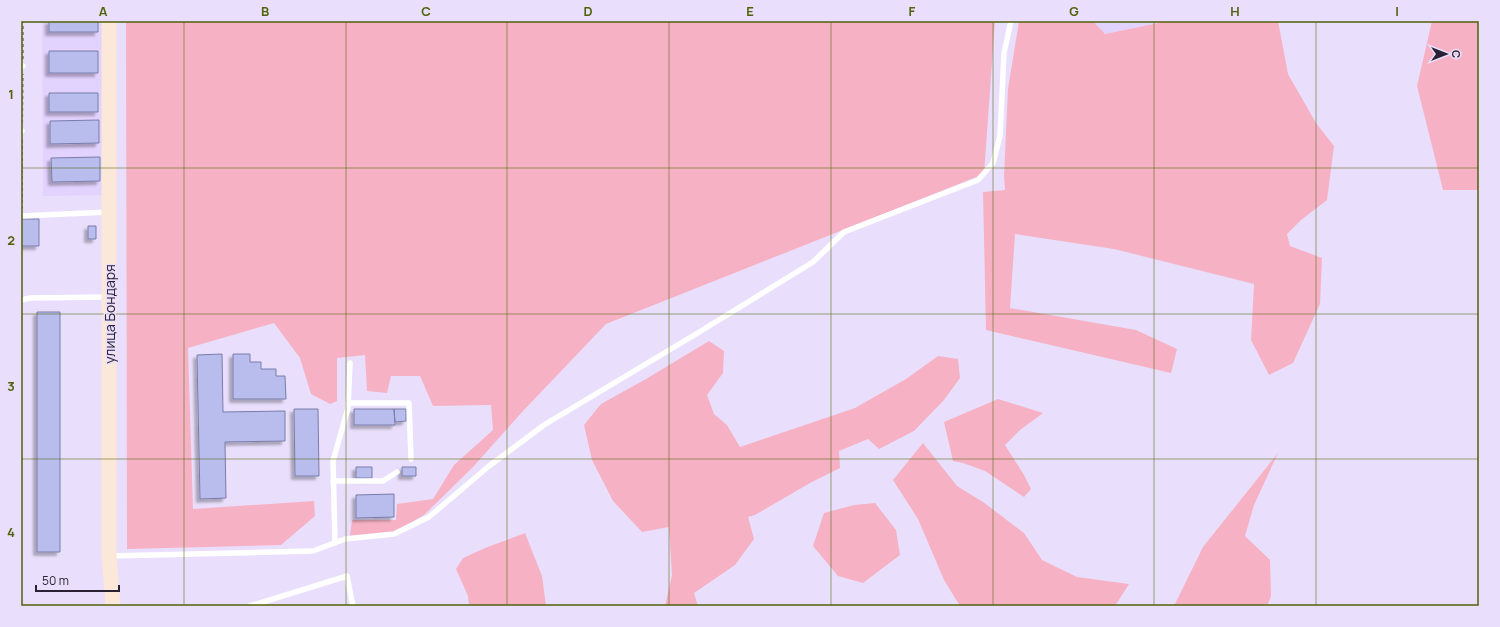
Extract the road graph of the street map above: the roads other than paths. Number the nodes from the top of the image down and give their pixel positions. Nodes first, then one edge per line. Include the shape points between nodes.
1 (109, 21) edge
2 (1011, 21) edge
3 (110, 212) junction
4 (22, 216) edge
5 (109, 297) junction
6 (21, 300) edge
7 (350, 363) dead end
8 (348, 403) junction
9 (411, 459) dead end
10 (397, 472) dead end
11 (333, 481) junction
12 (335, 543) junction
13 (109, 556) junction
14 (113, 606) edge
15 (250, 606) edge
16 (353, 606) edge

1 - 3 main road, улица Бондаря
2 - 12 lane via 1004,53 1000,136 993,163 978,180 844,232 813,262 544,425 489,466 429,517 394,534 345,539
3 - 4 lane
3 - 5 main road, улица Бондаря
5 - 6 lane
5 - 13 main road, улица Бондаря
7 - 8 lane
8 - 9 lane via 409,403
8 - 11 lane via 333,461
10 - 11 lane via 383,481
11 - 12 lane
12 - 13 lane via 313,551
13 - 14 main road, улица Бондаря
15 - 16 lane via 347,576

